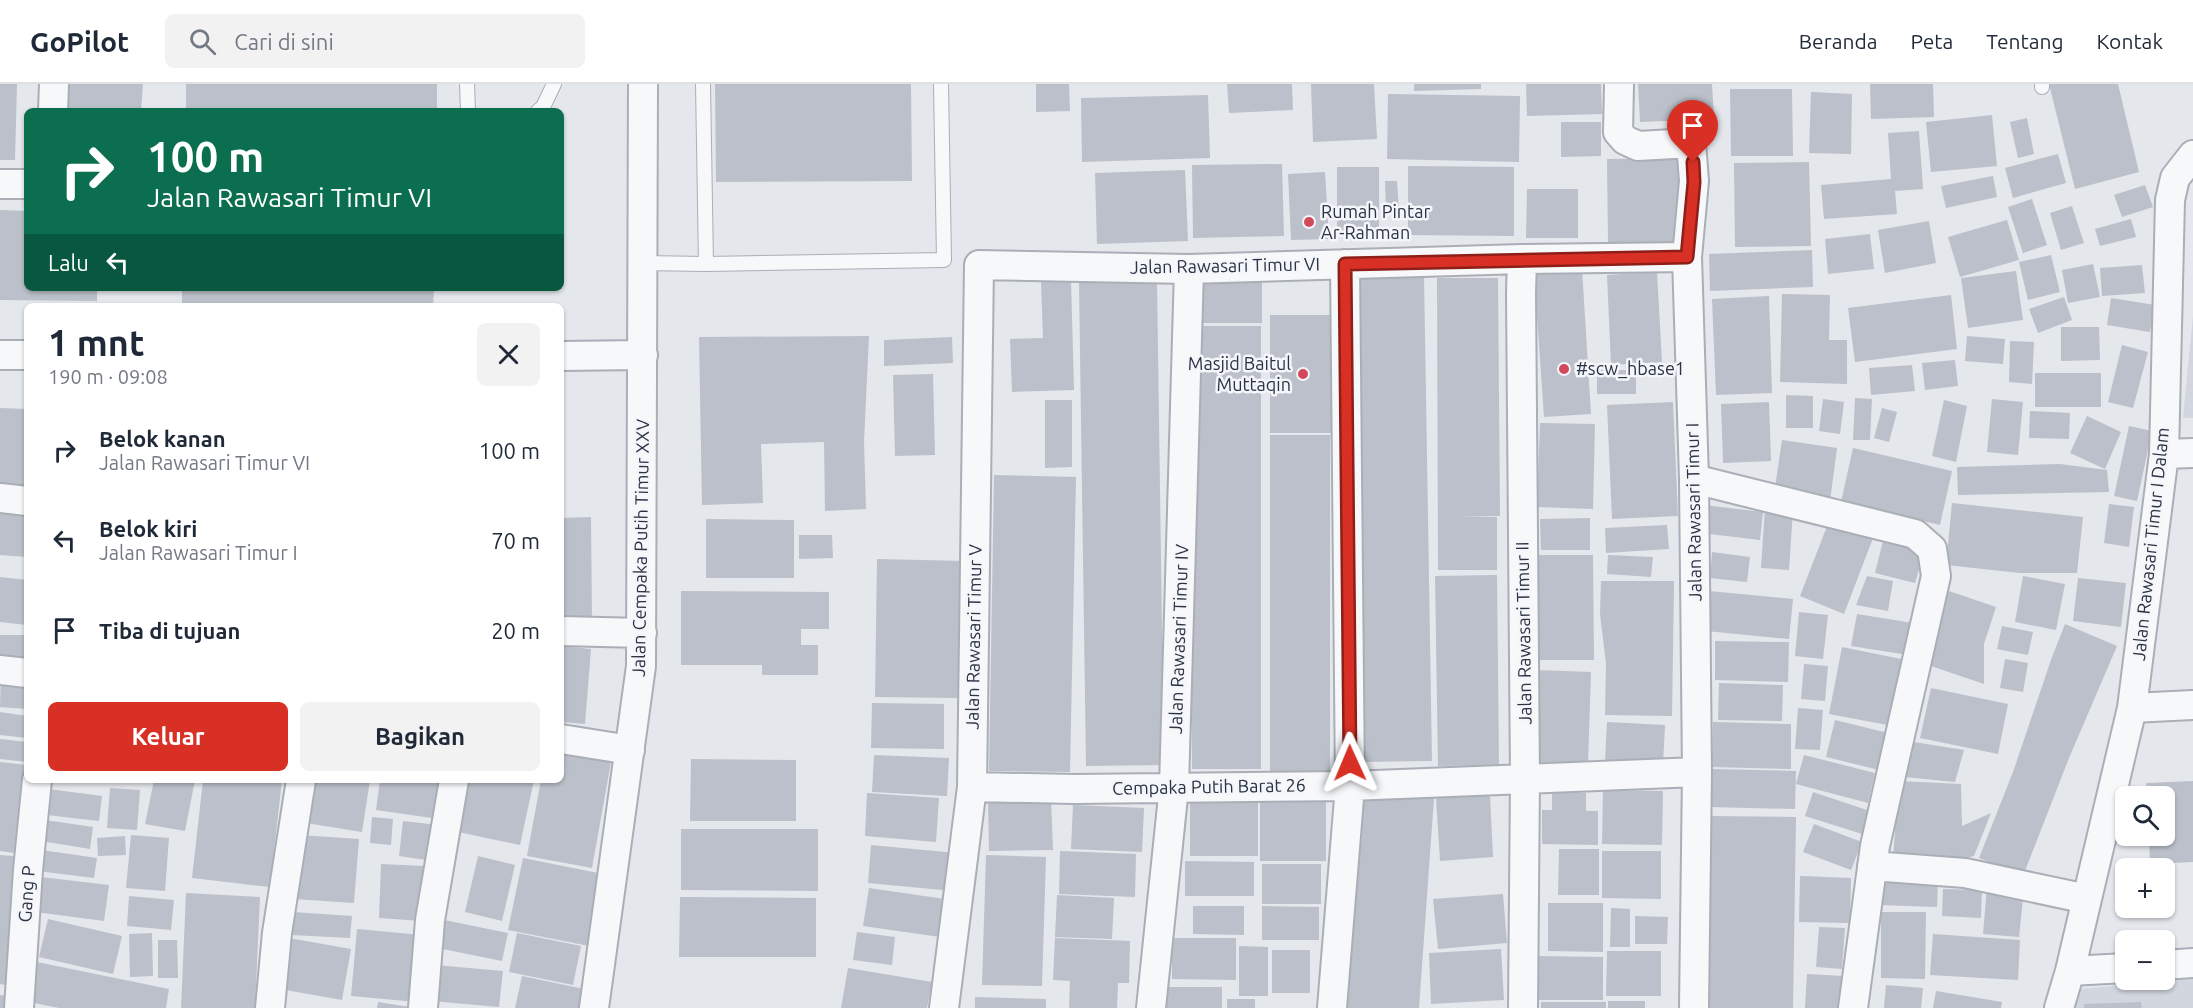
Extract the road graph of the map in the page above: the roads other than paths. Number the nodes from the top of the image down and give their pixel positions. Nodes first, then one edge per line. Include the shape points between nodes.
1 (54, 84) edge
2 (467, 84) edge
3 (554, 84) edge
4 (643, 84) edge
5 (703, 84) edge
6 (941, 84) edge
7 (1619, 84) edge
8 (53, 108) edge
9 (468, 108) edge
10 (542, 108) edge
11 (2193, 155) edge
12 (0, 184) edge
13 (24, 184) edge
14 (1687, 257) junction
15 (1522, 259) junction
16 (643, 263) junction
17 (706, 264) junction
18 (1345, 264) junction
19 (979, 265) joint
20 (1189, 269) junction
21 (0, 355) edge
22 (24, 355) edge
23 (643, 355) junction
24 (564, 356) edge
25 (2193, 453) edge
26 (2164, 454) junction
27 (1694, 479) junction
28 (0, 498) edge
29 (24, 501) edge
30 (564, 631) edge
31 (642, 633) junction
32 (0, 670) edge
33 (24, 673) edge
34 (2193, 705) edge
35 (2132, 708) junction
36 (564, 739) edge
37 (630, 750) junction
38 (1697, 772) junction
39 (1525, 779) junction
40 (37, 783) edge
41 (301, 783) edge
42 (453, 783) edge
43 (1350, 786) junction
44 (972, 787) junction
45 (1174, 787) junction
46 (1872, 866) junction
47 (2087, 899) junction
48 (2193, 963) edge
49 (2175, 964) edge
50 (2115, 969) edge
51 (2070, 971) junction
52 (19, 1008) edge
53 (270, 1008) edge
54 (423, 1008) edge
55 (594, 1008) edge
56 (944, 1008) edge
57 (1151, 1008) edge
58 (1332, 1008) edge
59 (1523, 1008) edge
60 (1694, 1008) edge
61 (1853, 1008) edge
62 (2059, 1008) edge

1 - 8 street
2 - 9 lane
3 - 10 lane
4 - 16 street, Jalan Cempaka Putih Timur XXV
5 - 17 lane
6 - 17 lane via 944,260
7 - 14 street, Jalan Rawasari Timur I via 1618,132 1625,140 1638,147 1691,143 1694,182
11 - 26 street, Jalan Rawasari Timur I Dalam via 2175,178 2170,200
12 - 13 street
14 - 15 street, Jalan Rawasari Timur VI
14 - 27 street, Jalan Rawasari Timur I
15 - 18 street, Jalan Rawasari Timur VI
15 - 39 street, Jalan Rawasari Timur II
16 - 17 lane
16 - 23 street, Jalan Cempaka Putih Timur XXV
18 - 20 street, Jalan Rawasari Timur VI
18 - 43 street
19 - 20 street, Jalan Rawasari Timur VI
19 - 44 street, Jalan Rawasari Timur V
20 - 45 street, Jalan Rawasari Timur IV
21 - 22 street
23 - 24 street
23 - 31 street, Jalan Cempaka Putih Timur XXV
25 - 26 street
26 - 35 street, Jalan Rawasari Timur I Dalam
27 - 38 street, Jalan Rawasari Timur I
27 - 46 street via 1915,534 1932,549 1936,576
28 - 29 street
30 - 31 street
31 - 37 street, Jalan Cempaka Putih Timur XXV
32 - 33 street
34 - 35 street
35 - 47 street, Jalan Rawasari Timur I Dalam
36 - 37 street
37 - 55 street, Jalan Cempaka Putih Timur XXV
38 - 39 street, Cempaka Putih Barat 26
38 - 60 street, Jalan Rawasari Timur I
39 - 43 street, Cempaka Putih Barat 26
39 - 59 street, Jalan Rawasari Timur II
40 - 52 street, Gang P
41 - 53 street via 277,933
42 - 54 street via 430,920
43 - 45 street, Cempaka Putih Barat 26
43 - 58 street
44 - 45 street, Cempaka Putih Barat 26
44 - 56 street, Jalan Rawasari Timur V
45 - 57 street, Jalan Rawasari Timur IV
46 - 47 street via 1965,873
46 - 61 street
47 - 51 street, Jalan Rawasari Timur I Dalam
48 - 49 street
50 - 51 street
51 - 62 street, Jalan Rawasari Timur I Dalam

